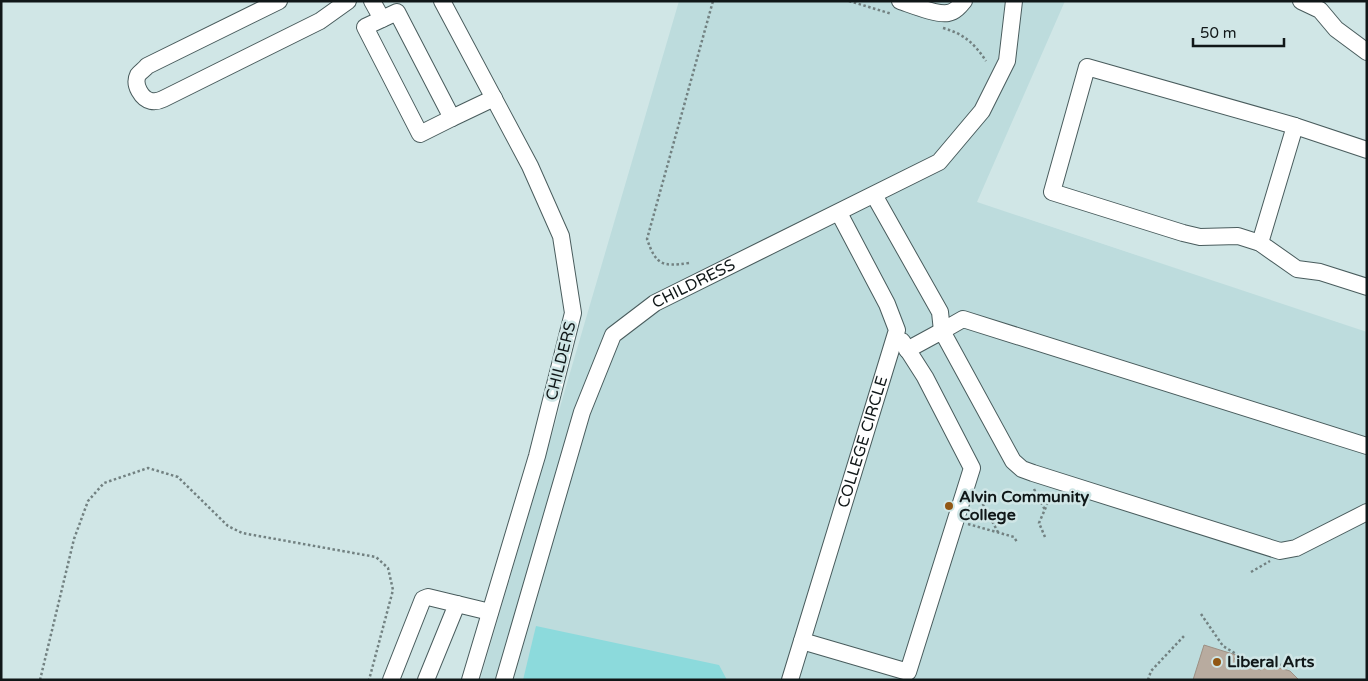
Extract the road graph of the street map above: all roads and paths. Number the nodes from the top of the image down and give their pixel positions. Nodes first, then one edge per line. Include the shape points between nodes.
1 (279, 1) edge
2 (348, 1) edge
3 (372, 1) edge
4 (442, 1) edge
5 (713, 1) edge
6 (900, 1) edge
7 (964, 1) edge
8 (1014, 1) edge
9 (1301, 1) edge
10 (382, 19) junction
11 (1367, 52) edge
12 (494, 98) junction
13 (452, 118) junction
14 (1295, 126) junction
15 (1367, 150) edge
16 (874, 195) junction
17 (839, 213) junction
18 (1260, 243) junction
19 (689, 263) dead end
20 (1367, 287) edge
21 (897, 330) junction
22 (942, 330) junction
23 (907, 350) junction
24 (1367, 446) edge
25 (1054, 487) dead end
26 (1034, 488) dead end
27 (977, 493) dead end
28 (1045, 510) junction
29 (1367, 512) edge
30 (962, 522) dead end
31 (1000, 534) junction
32 (1045, 537) dead end
33 (1017, 542) dead end
34 (1273, 556) dead end
35 (1251, 572) dead end
36 (457, 604) junction
37 (490, 612) junction
38 (1202, 614) dead end
39 (1184, 636) dead end
40 (802, 641) junction
41 (1314, 663) dead end
42 (40, 680) edge
43 (369, 680) edge
44 (391, 680) edge
45 (426, 680) edge
46 (470, 680) edge
47 (504, 680) edge
48 (790, 680) edge
49 (1148, 680) edge

1 - 2 street via 147,66 138,75 136,84 139,92 154,102 164,99 320,21
3 - 10 street
4 - 12 street, CHILDERS
5 - 19 path via 647,239 652,254 659,261 671,266
6 - 7 street via 948,13
8 - 16 street, CHILDRESS via 1007,61 982,111 939,162
9 - 11 street via 1320,10 1336,29
10 - 13 street via 397,12
10 - 13 street via 365,27 420,134
12 - 13 street
12 - 37 street, CHILDERS via 530,166 561,236 573,313 537,456
14 - 15 street
14 - 18 street
14 - 18 street via 1087,67 1052,192 1182,233 1200,237 1238,236
16 - 17 street, CHILDRESS
16 - 22 street via 940,312
17 - 21 street via 887,304
17 - 47 street, CHILDRESS via 656,303 613,335 582,412
18 - 20 street via 1297,269 1320,272
21 - 23 street
21 - 40 street, COLLEGE CIRCLE
22 - 23 street
22 - 24 street via 964,319
22 - 29 street via 1013,462 1022,469 1280,550 1296,548
23 - 40 street via 925,377 972,468 908,672
25 - 28 path
26 - 28 path
27 - 31 path
28 - 32 path via 1039,523
30 - 31 path
31 - 33 path via 1014,537
34 - 35 path via 1272,560
36 - 37 street
36 - 44 street via 428,597 423,599
36 - 45 street
37 - 46 street, CHILDERS
38 - 41 path via 1223,646 1242,658 1287,666
39 - 49 path
40 - 48 street, COLLEGE CIRCLE
42 - 43 path via 74,539 88,501 104,483 148,468 178,477 228,526 242,534 376,557 388,568 392,590

